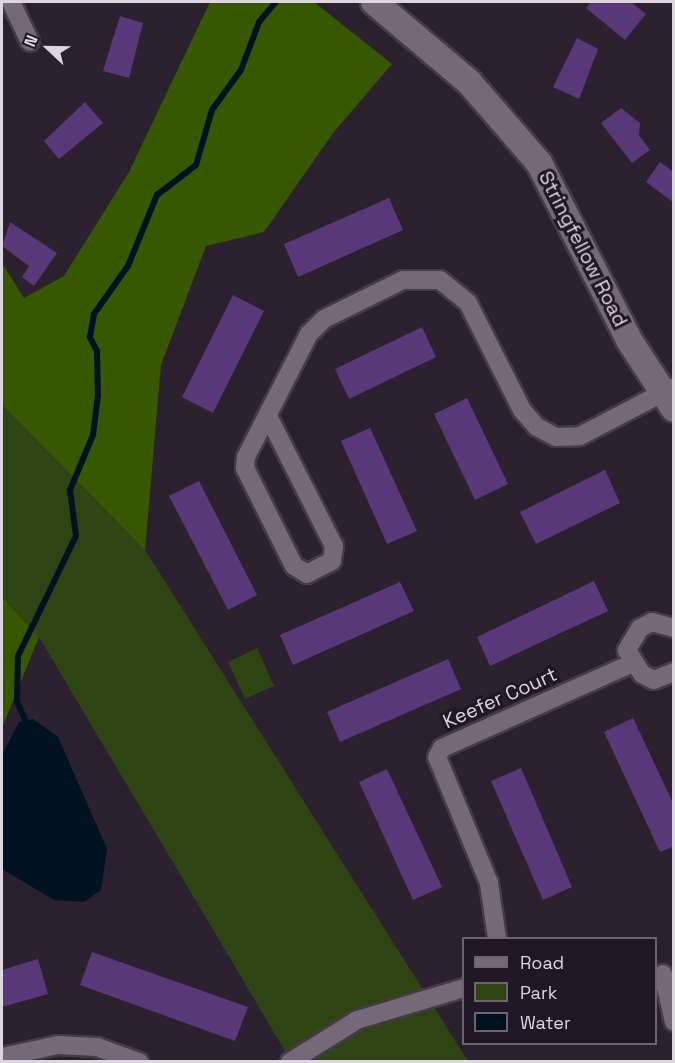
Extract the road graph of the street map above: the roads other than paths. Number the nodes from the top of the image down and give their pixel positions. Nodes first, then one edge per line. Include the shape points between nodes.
1 (11, 2) edge
2 (374, 2) edge
3 (30, 42) dead end
4 (671, 396) edge
5 (268, 416) junction
6 (674, 628) edge
7 (631, 664) junction
8 (672, 679) edge
9 (497, 937) edge
10 (664, 973) edge
11 (462, 989) edge
12 (674, 1022) edge
13 (2, 1057) edge
14 (139, 1062) edge
15 (290, 1062) edge

1 - 3 street
2 - 4 main road, Stringfellow Road via 469,82 538,163 629,340
4 - 5 street via 580,436 556,437 522,410 468,303 455,288 420,277 316,325
5 - 5 street via 245,468 294,567 307,574 320,572 332,561 334,546
6 - 7 street via 652,622 640,628 630,639
7 - 8 street via 654,680
7 - 9 street, Keefer Court via 442,748 436,757 489,883
10 - 12 street
11 - 15 street via 357,1020
13 - 14 street via 58,1045 97,1047

